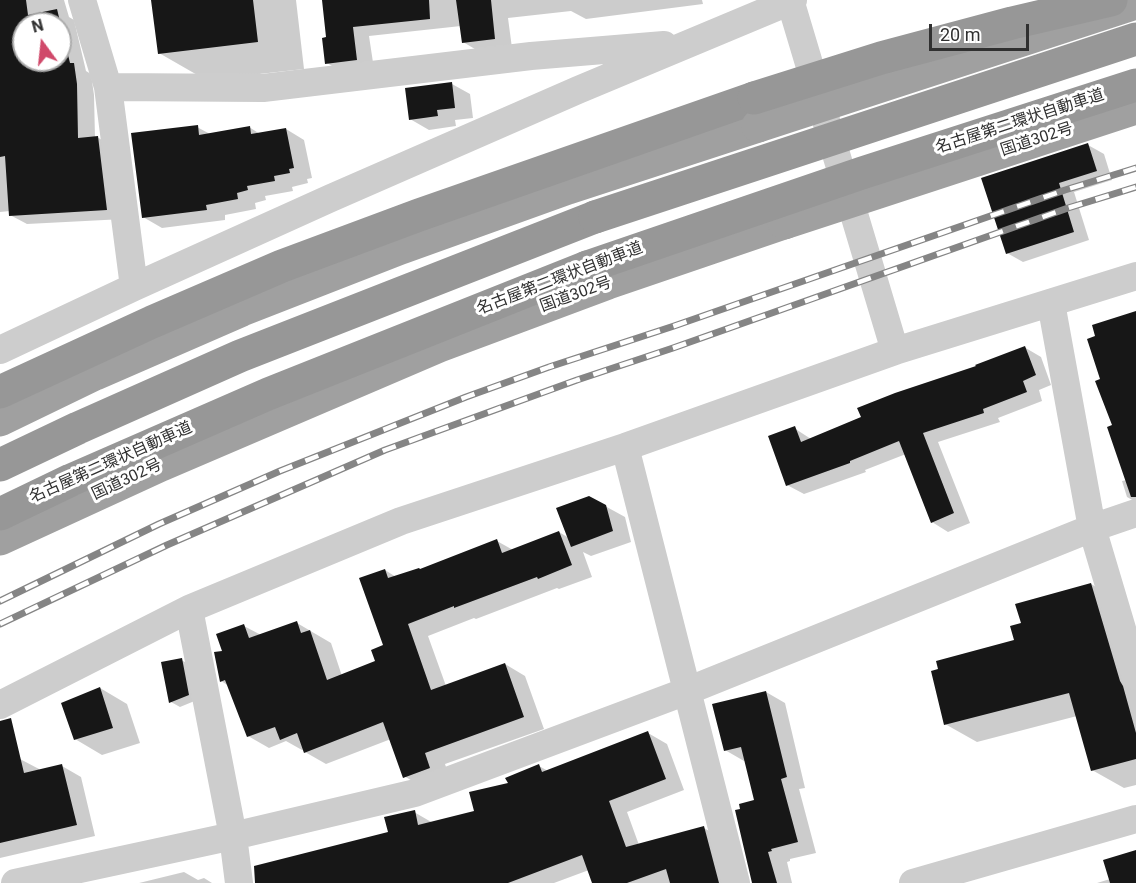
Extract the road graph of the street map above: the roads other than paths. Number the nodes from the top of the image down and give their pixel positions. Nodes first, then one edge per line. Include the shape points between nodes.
1 (82, 0) edge
2 (791, 0) edge
3 (1111, 0) edge
4 (1136, 3) edge
5 (1136, 39) edge
6 (690, 43) junction
7 (1136, 85) edge
8 (108, 87) junction
9 (1136, 108) edge
10 (756, 112) junction
11 (1136, 276) edge
12 (134, 287) junction
13 (1051, 303) junction
14 (0, 350) edge
15 (895, 351) junction
16 (0, 392) edge
17 (0, 420) edge
18 (625, 447) junction
19 (0, 465) edge
20 (1136, 513) edge
21 (0, 514) edge
22 (1092, 528) junction
23 (0, 539) edge
24 (189, 609) junction
25 (1136, 676) edge
26 (687, 691) junction
27 (0, 705) edge
28 (1136, 819) edge
29 (233, 836) junction
30 (15, 883) edge
31 (239, 883) edge
32 (736, 883) edge
33 (913, 883) edge

1 - 8 street
2 - 6 street
2 - 15 street
3 - 10 highway, bridge via 870,62
4 - 10 highway, bridge
5 - 19 highway, bridge via 595,217 240,356
6 - 8 street via 531,56 263,88
6 - 12 street
7 - 21 highway, 名古屋第二環状自動車道, bridge via 587,267 268,394
8 - 12 street
9 - 23 highway, 国道302号, bridge via 608,283 439,346 171,460
10 - 16 highway via 419,215 282,266
10 - 17 highway via 557,192 252,306
11 - 13 street
12 - 14 street
13 - 15 street
13 - 22 street
15 - 18 street
18 - 24 street via 401,521
18 - 26 street
20 - 22 street
22 - 25 street
22 - 26 street
24 - 27 street
24 - 29 street
26 - 29 street via 415,793
26 - 32 street
28 - 33 street
29 - 30 street
29 - 31 street

